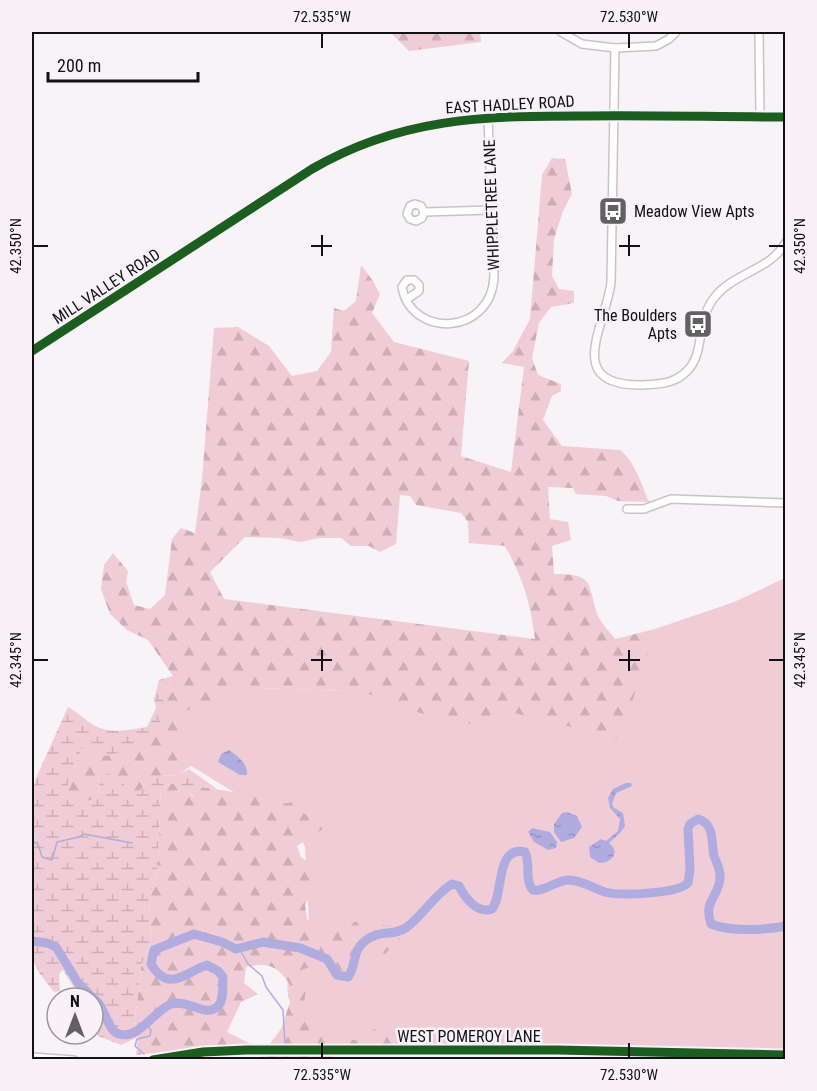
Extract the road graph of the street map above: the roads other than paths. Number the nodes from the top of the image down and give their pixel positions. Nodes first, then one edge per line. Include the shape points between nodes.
1 (561, 32) edge
2 (676, 32) edge
3 (759, 32) edge
4 (615, 48) junction
5 (614, 116) junction
6 (760, 116) junction
7 (488, 117) junction
8 (786, 117) edge
9 (491, 210) junction
10 (424, 212) dead end
11 (786, 242) edge
12 (196, 246) joint
13 (407, 299) dead end
14 (32, 351) edge
15 (786, 503) edge
16 (627, 509) dead end
17 (557, 1050) junction
18 (786, 1055) edge
19 (32, 1057) edge
20 (74, 1059) edge
21 (153, 1059) edge
22 (556, 1059) edge

1 - 4 street via 582,44
2 - 4 street via 656,46
3 - 6 street
4 - 5 street
5 - 6 street, EAST HADLEY ROAD
5 - 7 street, EAST HADLEY ROAD
5 - 11 street via 610,283 594,342 594,359 606,378 622,384 667,384 687,372 714,298 733,280 769,262
6 - 8 street, EAST HADLEY ROAD
7 - 9 street, WHIPPLETREE LANE
7 - 12 street, EAST HADLEY ROAD via 436,123 351,148 312,169
9 - 10 street
9 - 13 street, WHIPPLETREE LANE via 494,281 480,311 463,322 441,323 419,314
12 - 14 street, MILL VALLEY ROAD
15 - 16 street via 674,499 644,509
17 - 18 street, WEST POMEROY LANE
17 - 21 street, WEST POMEROY LANE via 246,1050
17 - 22 street
19 - 20 street

